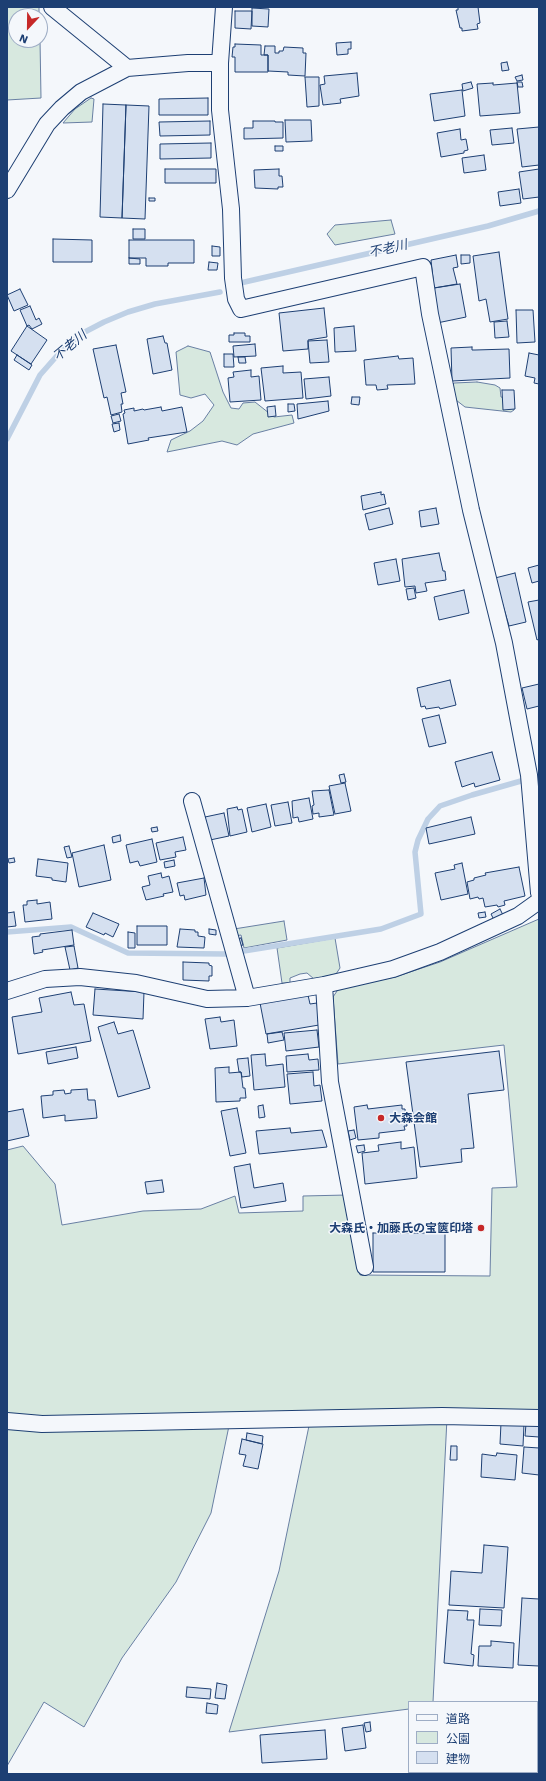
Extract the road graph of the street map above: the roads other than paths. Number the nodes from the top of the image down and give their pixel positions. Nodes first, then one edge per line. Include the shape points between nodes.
1 (52, 7) edge
2 (224, 7) edge
3 (220, 63) junction
4 (127, 68) junction
5 (7, 190) edge
6 (192, 801) dead end
7 (539, 893) edge
8 (539, 901) edge
9 (324, 985) junction
10 (7, 990) edge
11 (247, 998) junction
12 (365, 1267) dead end
13 (539, 1418) edge
14 (7, 1421) edge

1 - 4 street
2 - 3 street
3 - 4 street
3 - 7 street via 220,110 231,209 233,278 236,299 241,309 423,267 430,314 471,510 504,643 529,775
4 - 5 street via 81,92 62,108 47,124
6 - 11 street
8 - 9 street via 518,916 440,952 393,969
9 - 11 street
9 - 12 street via 330,1082
10 - 11 street via 44,979 80,977 136,983 207,999
13 - 14 street via 442,1416 42,1424

